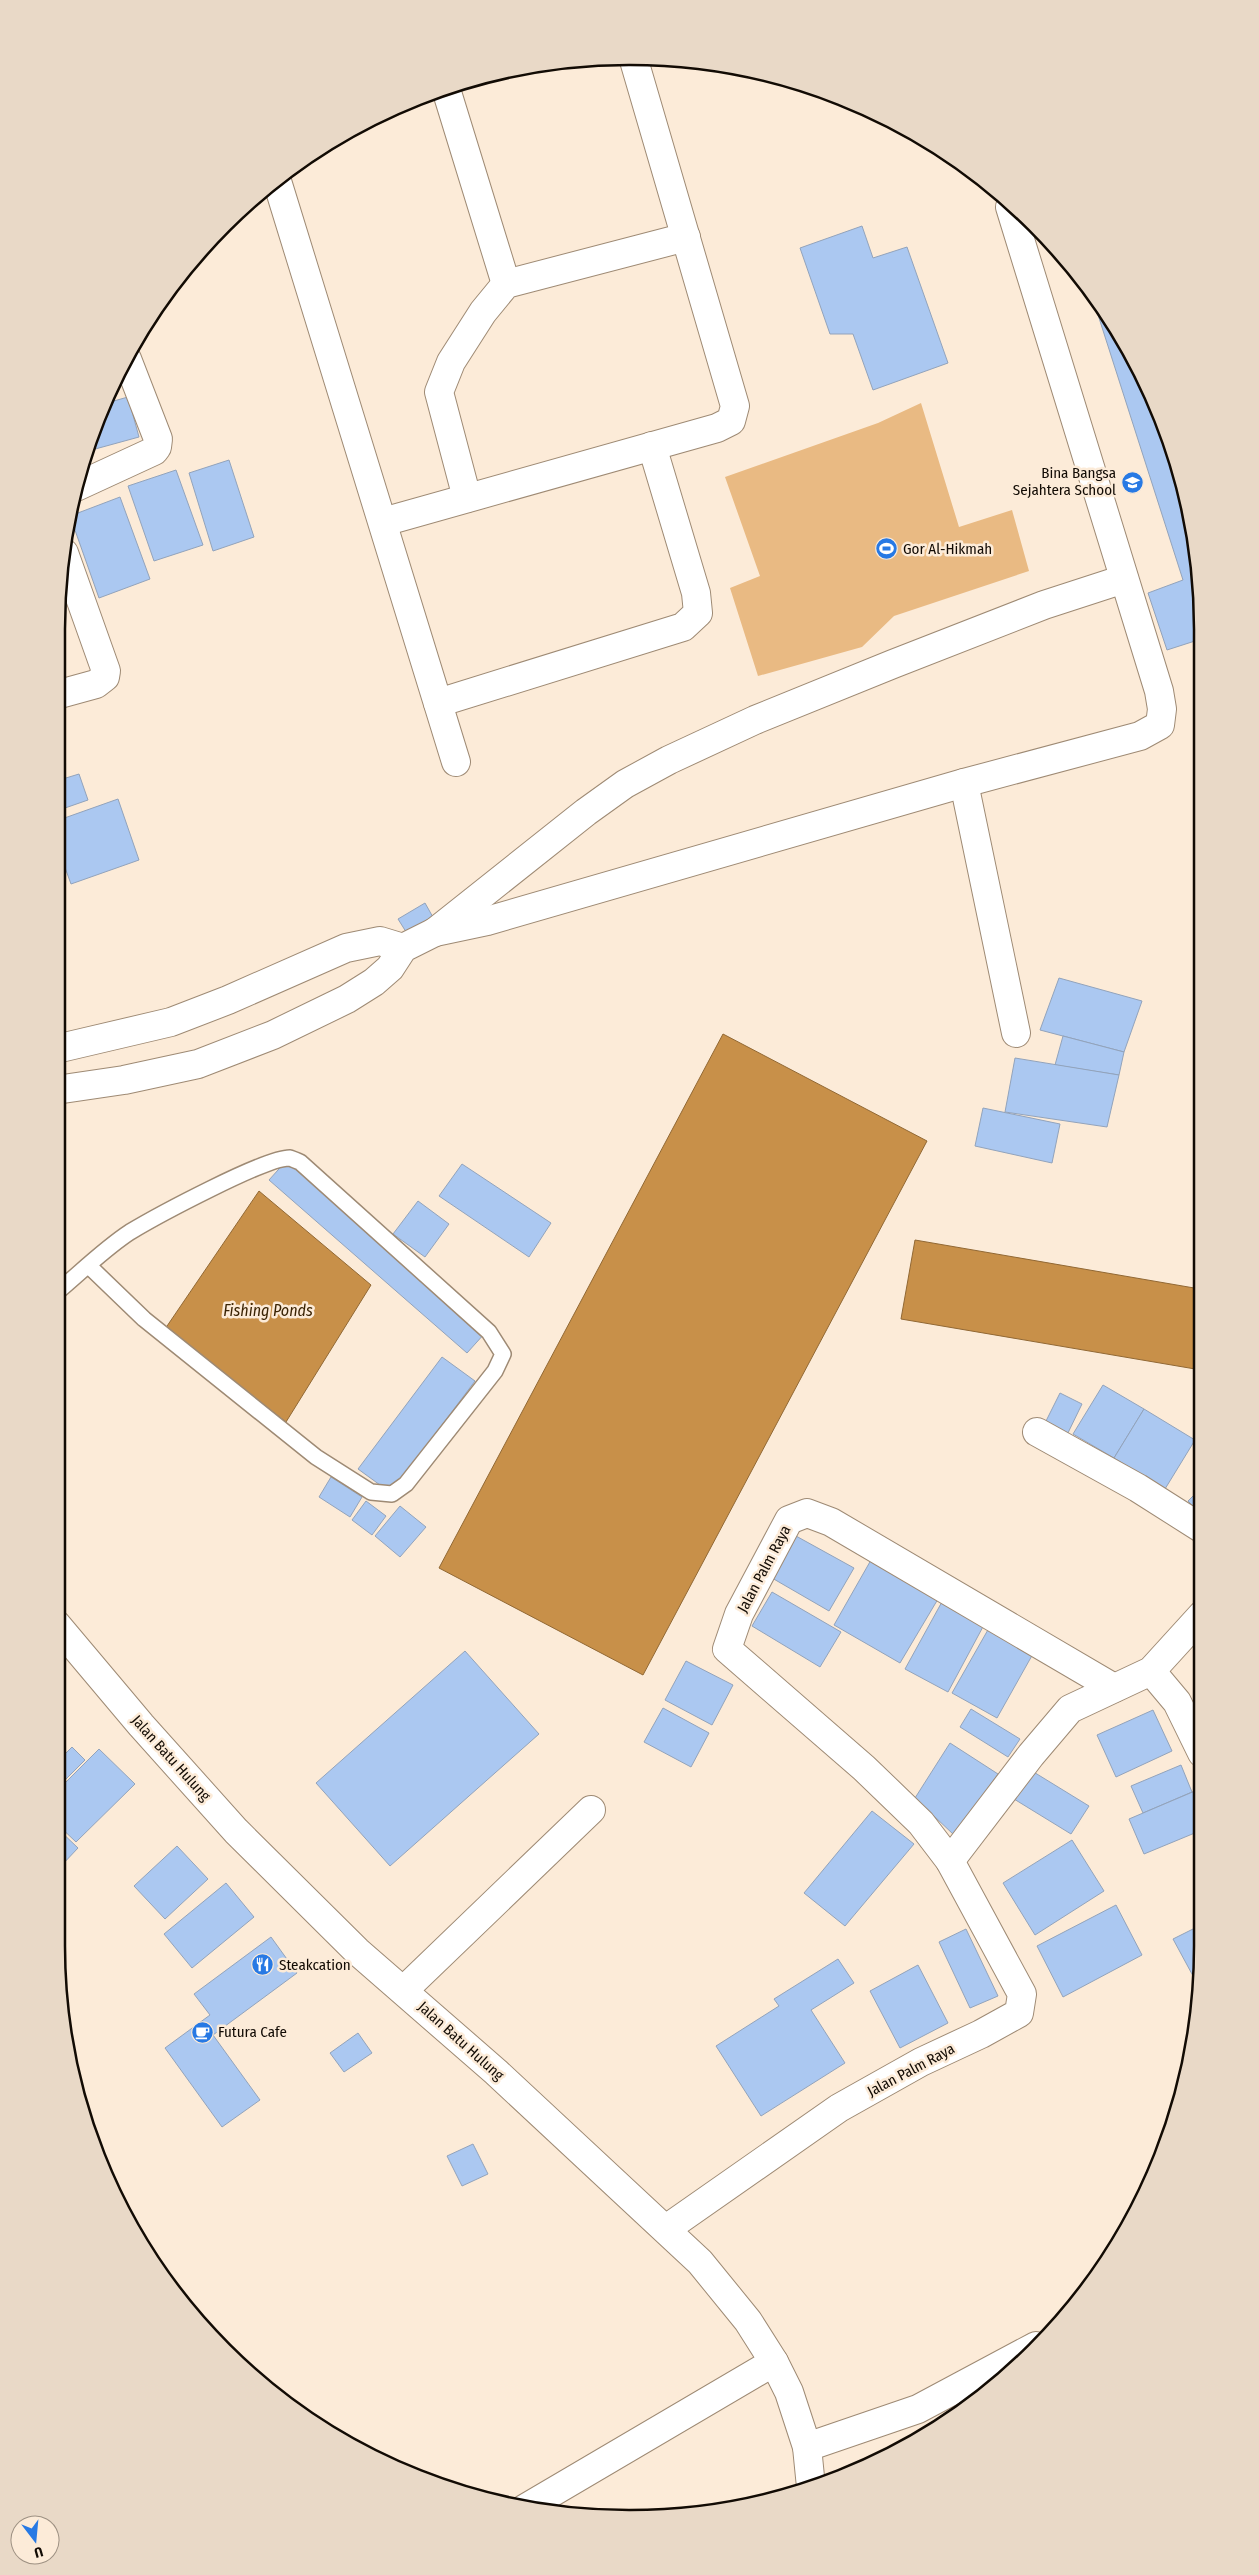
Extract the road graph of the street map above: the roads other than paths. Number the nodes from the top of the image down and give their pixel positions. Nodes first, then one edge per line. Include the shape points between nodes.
1 (636, 65) edge
2 (448, 95) edge
3 (279, 188) edge
4 (1012, 215) edge
5 (686, 237) junction
6 (506, 284) junction
7 (130, 367) edge
8 (652, 446) junction
9 (84, 483) edge
10 (468, 498) junction
11 (383, 522) junction
12 (69, 567) edge
13 (1124, 579) junction
14 (65, 693) edge
15 (438, 703) junction
16 (456, 762) dead end
17 (964, 783) junction
18 (435, 932) junction
19 (403, 948) junction
20 (1016, 1033) dead end
21 (65, 1047) edge
22 (65, 1089) edge
23 (88, 1266) junction
24 (65, 1285) edge
25 (1037, 1432) dead end
26 (1194, 1524) edge
27 (1194, 1624) edge
28 (65, 1635) edge
29 (1151, 1671) junction
30 (1114, 1688) junction
31 (1194, 1737) edge
32 (591, 1810) dead end
33 (950, 1861) junction
34 (404, 1990) junction
35 (666, 2229) junction
36 (1017, 2356) edge
37 (774, 2362) junction
38 (807, 2447) junction
39 (810, 2480) edge
40 (535, 2502) edge

1 - 5 street
2 - 6 street
3 - 11 street
4 - 13 street
5 - 6 street
5 - 8 street via 735,406 731,421 717,428
6 - 10 street via 483,312 451,362 439,392
7 - 9 street via 158,439 157,447
8 - 10 street
8 - 15 street via 696,593 698,614 682,626
10 - 11 street
11 - 15 street
12 - 14 street via 106,671 105,677 96,684
13 - 17 street via 1159,691 1160,725 1140,736
13 - 18 street via 1044,605 893,664 755,720 669,760 625,784 586,812
15 - 16 street
17 - 18 street via 487,922
17 - 20 street
18 - 19 street
19 - 21 street via 380,941 346,948 171,1022
19 - 22 street via 390,968 347,1000 233,1052 198,1064
23 - 23 lane via 130,1233 226,1182 290,1158 300,1162 489,1332 503,1354 496,1371 406,1484 392,1494 371,1492 316,1457 144,1319
23 - 24 lane
25 - 26 street via 1138,1488
27 - 29 street
28 - 34 street, Jalan Batu Hulung via 236,1831 357,1951
29 - 30 street
29 - 31 street via 1177,1702
30 - 33 street via 1070,1709
30 - 33 street, Jalan Palm Raya via 831,1522 807,1513 789,1520 739,1614 727,1649 871,1775 921,1823
32 - 34 street
33 - 35 street, Jalan Palm Raya via 1022,1994 1019,2013 839,2108
34 - 35 street, Jalan Batu Hulung
35 - 37 street, Jalan Batu Hulung via 720,2285
36 - 38 street via 918,2409
37 - 38 street, Jalan Batu Hulung via 789,2392
37 - 40 street
38 - 39 street, Jalan Batu Hulung

